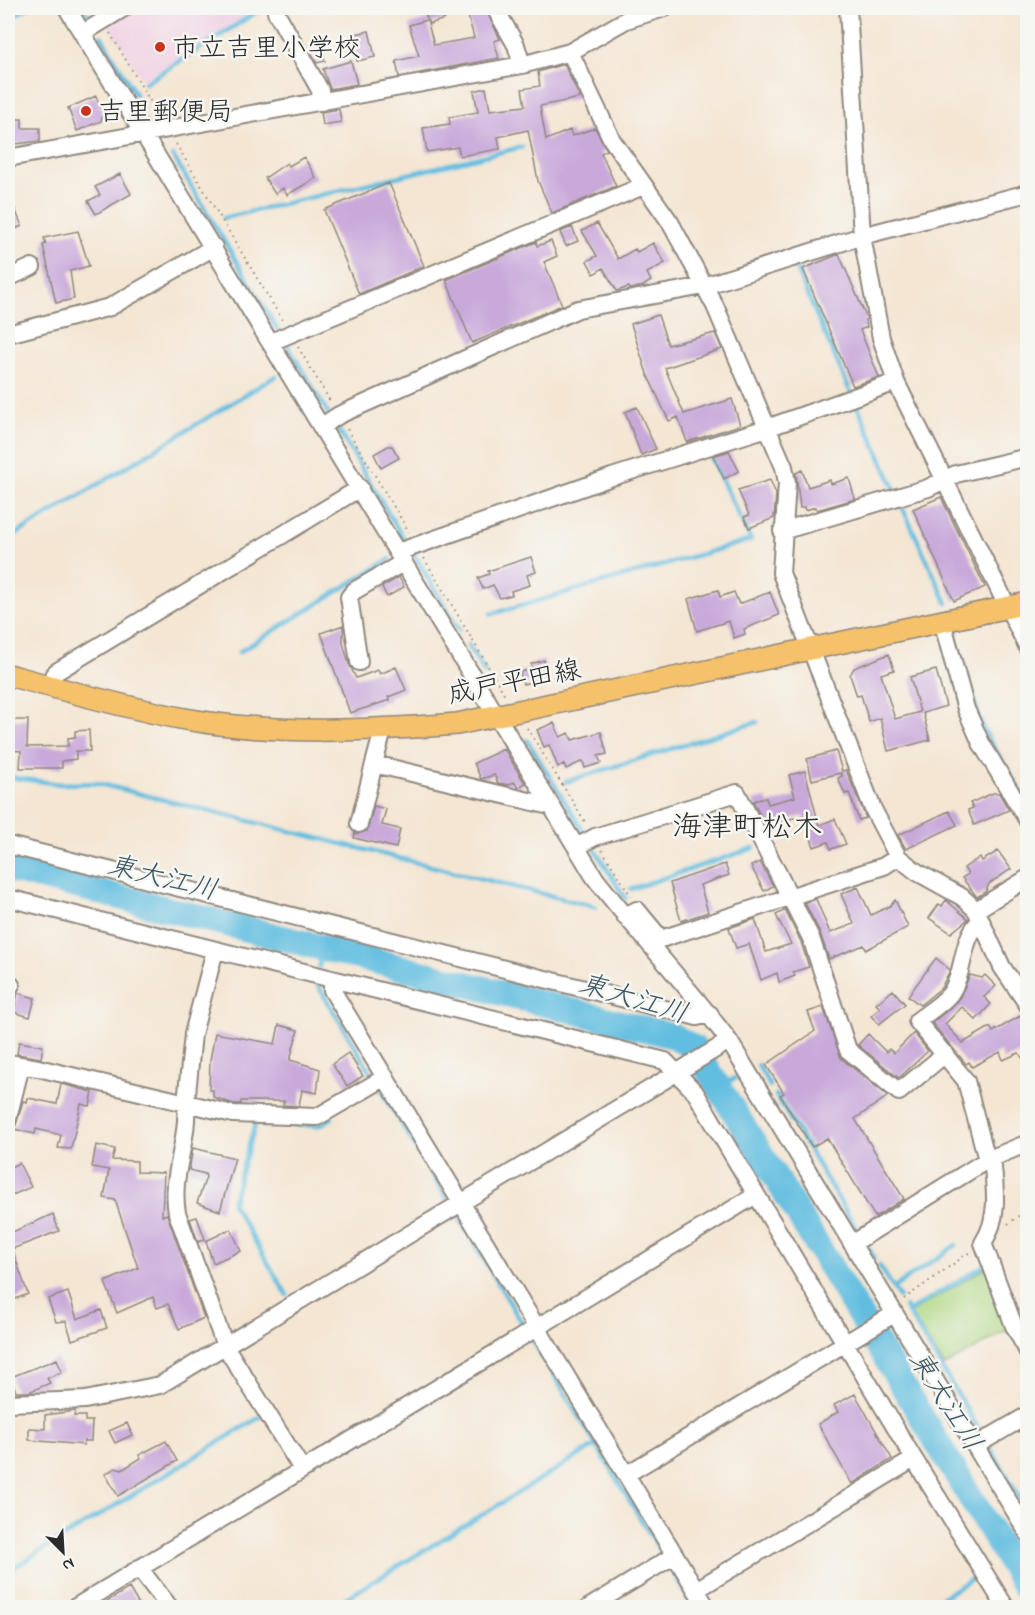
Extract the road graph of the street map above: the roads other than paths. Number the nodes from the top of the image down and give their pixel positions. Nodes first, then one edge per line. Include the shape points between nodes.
1 (68, 8) edge
2 (124, 8) edge
3 (495, 8) edge
4 (664, 8) edge
5 (848, 8) edge
6 (276, 12) dead end
7 (83, 33) junction
8 (570, 52) junction
9 (522, 65) junction
10 (321, 102) junction
11 (145, 134) junction
12 (8, 158) edge
13 (644, 186) junction
14 (1028, 194) edge
15 (862, 236) junction
16 (214, 247) junction
17 (32, 267) dead end
18 (8, 278) edge
19 (704, 286) junction
20 (8, 334) edge
21 (271, 342) junction
22 (896, 382) junction
23 (322, 426) junction
24 (767, 428) junction
25 (1028, 457) edge
26 (945, 479) junction
27 (360, 489) junction
28 (782, 531) junction
29 (401, 557) junction
30 (1028, 603) edge
31 (1006, 607) junction
32 (942, 621) junction
33 (1028, 648) edge
34 (808, 649) junction
35 (359, 663) dead end
36 (8, 675) edge
37 (47, 685) junction
38 (496, 715) junction
39 (383, 730) junction
40 (374, 764) junction
41 (550, 806) junction
42 (1028, 820) edge
43 (359, 824) dead end
44 (8, 845) edge
45 (576, 847) junction
46 (898, 857) junction
47 (1028, 878) edge
48 (8, 898) edge
49 (791, 898) junction
50 (631, 913) junction
51 (979, 915) junction
52 (215, 950) junction
53 (332, 979) junction
54 (1028, 1005) edge
55 (710, 1014) junction
56 (726, 1043) junction
57 (945, 1054) junction
58 (14, 1064) edge
59 (682, 1070) junction
60 (386, 1077) junction
61 (186, 1104) junction
62 (8, 1118) edge
63 (1028, 1143) edge
64 (990, 1159) junction
65 (756, 1195) junction
66 (462, 1202) junction
67 (852, 1244) junction
68 (890, 1314) junction
69 (538, 1327) junction
70 (845, 1343) junction
71 (225, 1346) junction
72 (1028, 1352) edge
73 (8, 1403) edge
74 (1028, 1415) edge
75 (975, 1446) junction
76 (914, 1459) junction
77 (302, 1469) junction
78 (627, 1474) junction
79 (1028, 1533) edge
80 (675, 1555) junction
81 (139, 1568) junction
82 (696, 1590) junction
83 (94, 1603) edge
84 (74, 1608) edge
85 (170, 1608) edge
86 (588, 1608) edge
87 (707, 1608) edge
88 (1006, 1608) edge

1 - 7 street
2 - 7 street
3 - 9 street via 516,45
4 - 8 street via 627,20
5 - 15 street
6 - 10 street via 320,90
7 - 11 street
8 - 9 street
8 - 13 street via 612,140
9 - 10 street
10 - 11 street
11 - 12 street
11 - 16 street
13 - 19 street via 670,222
13 - 21 street
14 - 15 street
15 - 19 street
15 - 22 street via 881,338
16 - 20 street via 110,307
16 - 21 street
17 - 18 street
19 - 23 street via 578,309
19 - 24 street
21 - 23 street
22 - 24 street
22 - 26 street
23 - 27 street
24 - 28 street via 787,483
24 - 29 street via 416,544
25 - 26 street
26 - 28 street via 928,488
26 - 31 street
27 - 29 street
27 - 37 street via 56,672
28 - 34 street via 781,573
29 - 35 street via 349,597
29 - 38 street
30 - 31 main road, 成戸平田線
31 - 32 main road, 成戸平田線
31 - 33 street
32 - 34 main road, 成戸平田線
32 - 42 street via 966,709 981,743
34 - 38 main road, 成戸平田線
34 - 46 street via 873,809
36 - 37 main road, 成戸平田線
37 - 39 main road, 成戸平田線 via 185,719 315,731
38 - 39 main road, 成戸平田線 via 457,724
38 - 41 street
39 - 40 street
40 - 41 street
40 - 43 street
41 - 45 street
44 - 55 street via 697,1017
45 - 49 street via 595,837 737,793
45 - 50 street via 595,878
46 - 49 street via 884,866
46 - 51 street via 917,873 962,897
47 - 51 street
48 - 52 street
49 - 50 street via 661,939
49 - 57 street via 811,938 848,1050 898,1092
50 - 55 street
51 - 54 street via 1002,967
51 - 57 street via 949,996 917,1021
52 - 53 street
52 - 61 street via 193,1034
53 - 59 street via 665,1060
53 - 60 street via 332,990
55 - 56 street
56 - 59 street
56 - 67 street
57 - 64 street via 966,1081
58 - 61 street
58 - 62 street
59 - 65 street
59 - 66 street
60 - 61 street via 317,1117 233,1114
60 - 66 street
61 - 71 street via 187,1119 173,1192 177,1214
63 - 64 street
64 - 67 street
64 - 72 street via 995,1189 994,1221 983,1243 1014,1326
65 - 69 street
65 - 70 street
66 - 69 street
66 - 71 street
67 - 68 street
68 - 70 street
68 - 75 street
69 - 77 street
69 - 78 street
70 - 76 street
70 - 78 street
71 - 73 street via 160,1385 85,1400
71 - 77 street
74 - 75 street
75 - 79 street
76 - 82 street
76 - 88 street
77 - 81 street
78 - 80 street
80 - 82 street
80 - 86 street
81 - 83 street
81 - 85 street
82 - 87 street
83 - 84 street

